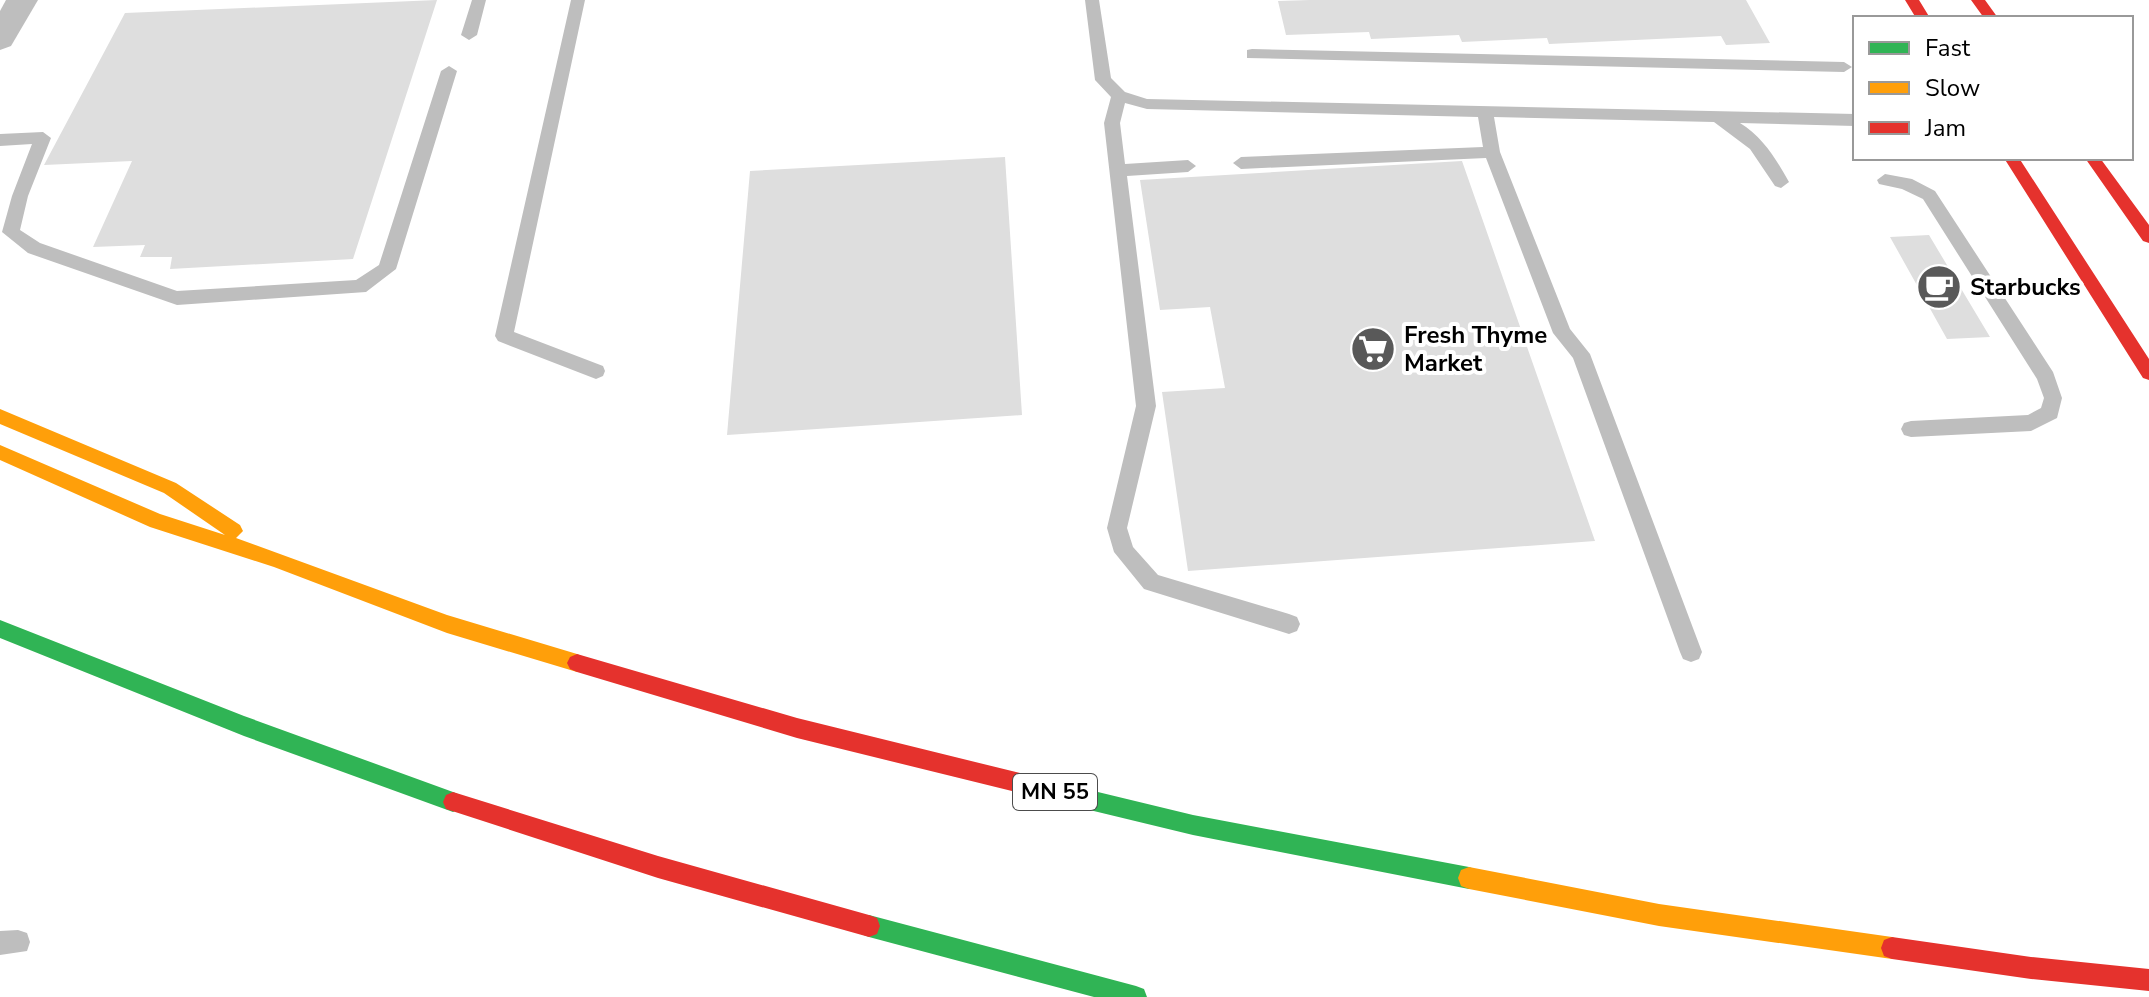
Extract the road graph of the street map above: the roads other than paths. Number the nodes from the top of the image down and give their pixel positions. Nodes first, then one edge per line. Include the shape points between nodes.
1 (22, 0) edge
2 (479, 0) edge
3 (578, 0) edge
4 (1092, 0) edge
5 (469, 35) dead end
6 (0, 39) edge
7 (1252, 54) dead end
8 (1844, 67) dead end
9 (449, 71) dead end
10 (1119, 96) junction
11 (1485, 113) junction
12 (1717, 119) junction
13 (1853, 120) edge
14 (0, 140) edge
15 (1492, 152) junction
16 (2012, 160) edge
17 (2093, 160) edge
18 (1241, 163) dead end
19 (1188, 166) dead end
20 (1117, 171) junction
21 (1885, 180) dead end
22 (1781, 182) dead end
23 (2149, 237) edge
24 (596, 371) dead end
25 (2149, 373) edge
26 (0, 416) edge
27 (1911, 429) dead end
28 (0, 452) edge
29 (276, 559) junction
30 (1289, 624) dead end
31 (0, 629) edge
32 (1691, 652) dead end
33 (2149, 980) edge
34 (1136, 997) edge

1 - 6 street
2 - 5 lane
3 - 24 lane via 504,336
4 - 10 lane via 1103,80
7 - 8 lane
9 - 14 lane via 387,269 360,287 177,298 34,248 11,232 43,138
10 - 11 lane via 1147,104
10 - 20 lane via 1112,123
11 - 12 lane
11 - 15 lane
12 - 13 lane
12 - 22 lane via 1756,142
15 - 18 lane
15 - 32 lane via 1562,333 1581,354
16 - 25 main road
17 - 23 main road
19 - 20 lane
20 - 30 lane via 1146,406 1117,528 1124,552 1151,582
21 - 27 lane via 1929,195 2046,377 2053,398 2050,412 2031,423
26 - 29 main road via 170,488
28 - 29 main road, MN 55 via 156,521
29 - 33 main road, MN 55 via 447,624 797,728 1193,825 1659,915
31 - 34 main road via 425,792 657,867

